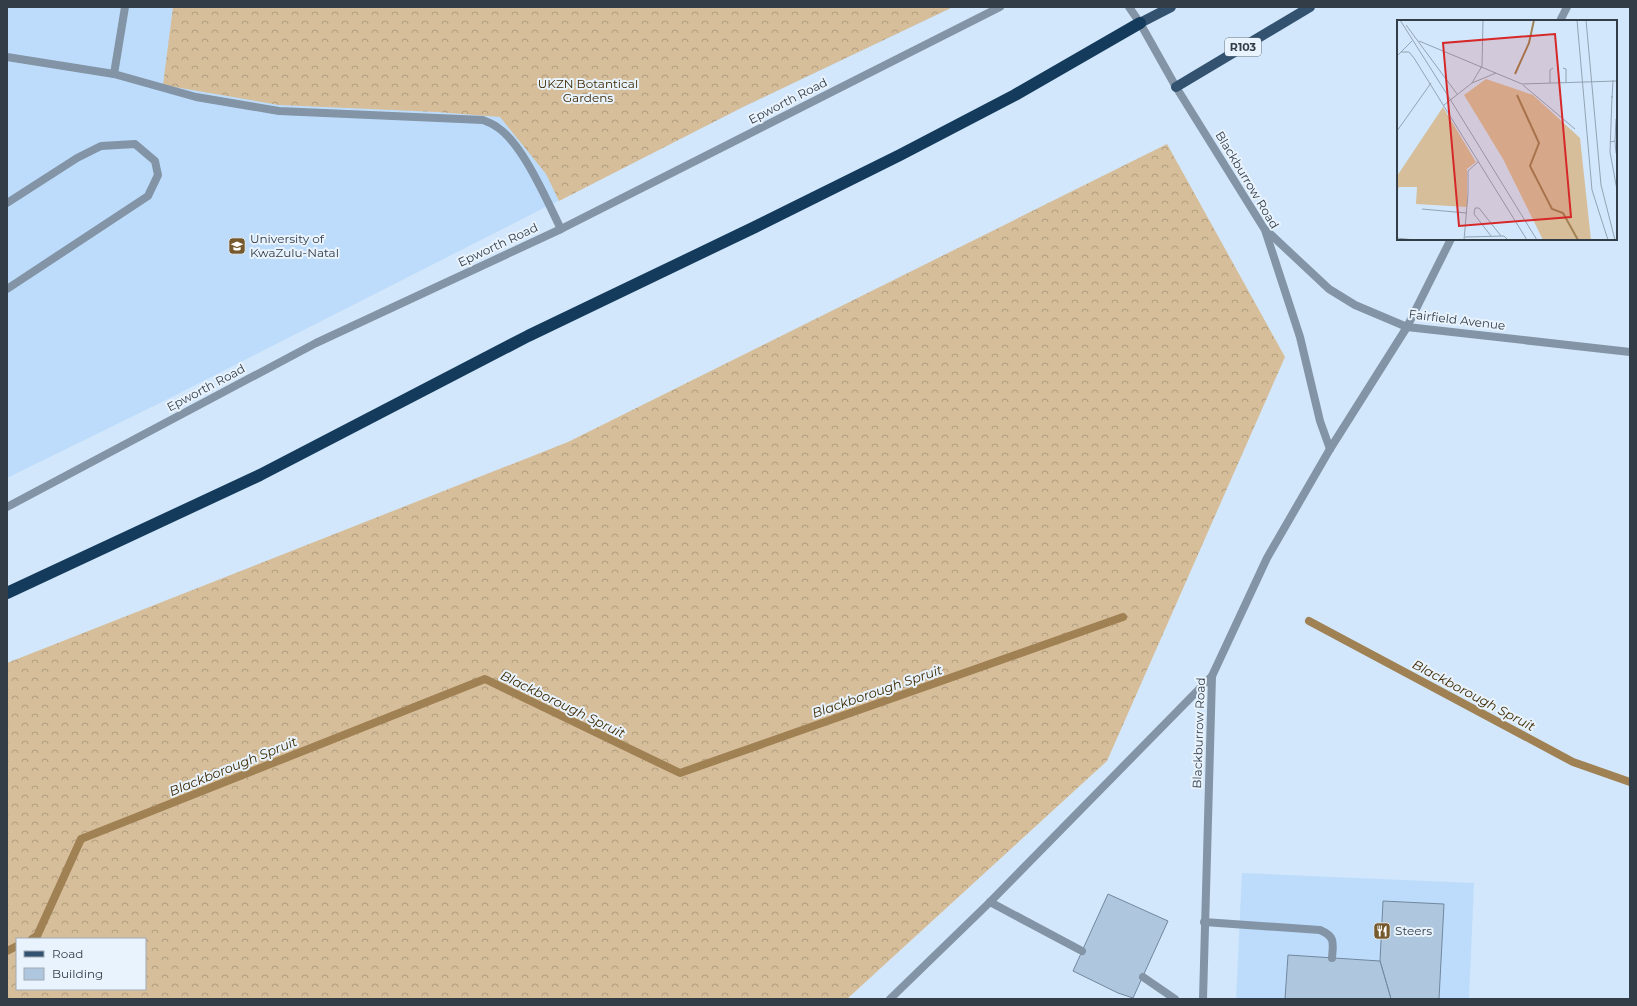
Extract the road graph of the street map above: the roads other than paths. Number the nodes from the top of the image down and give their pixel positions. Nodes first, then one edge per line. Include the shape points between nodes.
1 (125, 7) edge
2 (1000, 7) edge
3 (1128, 7) edge
4 (1171, 7) edge
5 (1310, 7) edge
6 (1567, 7) edge
7 (1560, 20) edge
8 (1140, 24) junction
9 (7, 57) edge
10 (114, 74) junction
11 (1176, 87) junction
12 (7, 202) edge
13 (561, 229) junction
14 (1265, 230) junction
15 (1450, 240) edge
16 (7, 289) edge
17 (1407, 327) junction
18 (1630, 352) edge
19 (1330, 449) junction
20 (7, 507) edge
21 (7, 593) edge
22 (1212, 676) junction
23 (990, 902) junction
24 (1204, 922) junction
25 (1082, 951) dead end
26 (1332, 958) dead end
27 (1142, 978) dead end
28 (890, 999) edge
29 (1175, 999) edge
30 (1203, 999) edge

1 - 10 street
2 - 13 street, Epworth Road
3 - 8 street, Blackburrow Road
4 - 8 main road
5 - 11 main road, R103
6 - 7 street
8 - 11 street, Blackburrow Road
8 - 21 highway via 1015,95 886,161 528,336 260,475
9 - 10 street
10 - 13 street via 196,97 279,111 483,120 497,127 508,137 524,158
11 - 14 street, Blackburrow Road
12 - 16 street via 101,146 135,144 155,161 158,175 148,196
13 - 20 street, Epworth Road via 316,343
14 - 17 street, Fairfield Avenue via 1329,289 1355,304
14 - 19 street, Blackburrow Road via 1300,337 1320,421
15 - 17 street, Blackburrow Road
17 - 18 street, Fairfield Avenue
17 - 19 street, Blackburrow Road
19 - 22 street, Blackburrow Road via 1267,558
22 - 23 street
22 - 24 street, Blackburrow Road
23 - 25 street
23 - 28 street
24 - 26 street via 1320,930 1329,934 1333,940
24 - 30 street, Blackburrow Road
27 - 29 street

